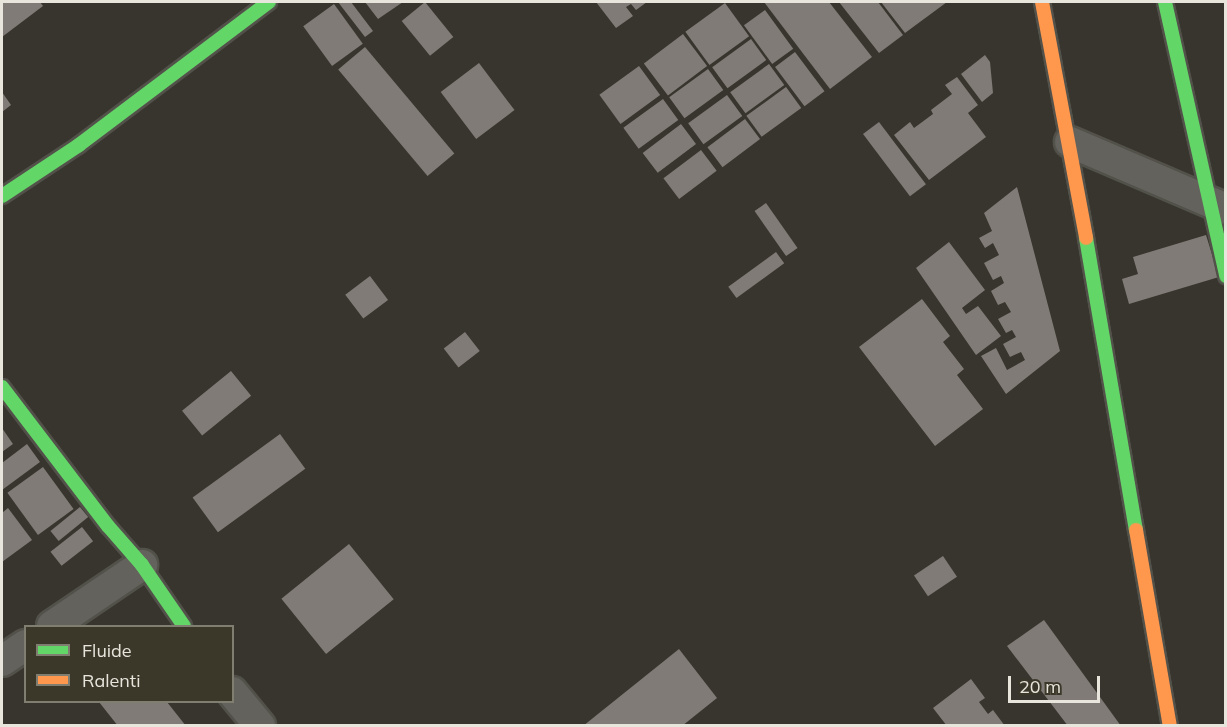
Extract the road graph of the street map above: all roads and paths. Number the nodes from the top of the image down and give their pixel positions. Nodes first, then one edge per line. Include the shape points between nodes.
1 (269, 2) edge
2 (1042, 2) edge
3 (1165, 2) edge
4 (1070, 142) junction
5 (2, 196) edge
6 (1217, 204) edge
7 (1226, 276) edge
8 (2, 387) edge
9 (142, 565) junction
10 (55, 625) edge
11 (183, 625) edge
12 (24, 646) edge
13 (2, 661) edge
14 (234, 694) edge
15 (260, 726) edge
16 (1170, 726) edge

1 - 5 street via 79,145
2 - 4 street
3 - 6 street
4 - 6 street
4 - 16 street
6 - 7 street
8 - 9 street
9 - 10 street
9 - 11 street
12 - 13 street
14 - 15 street

